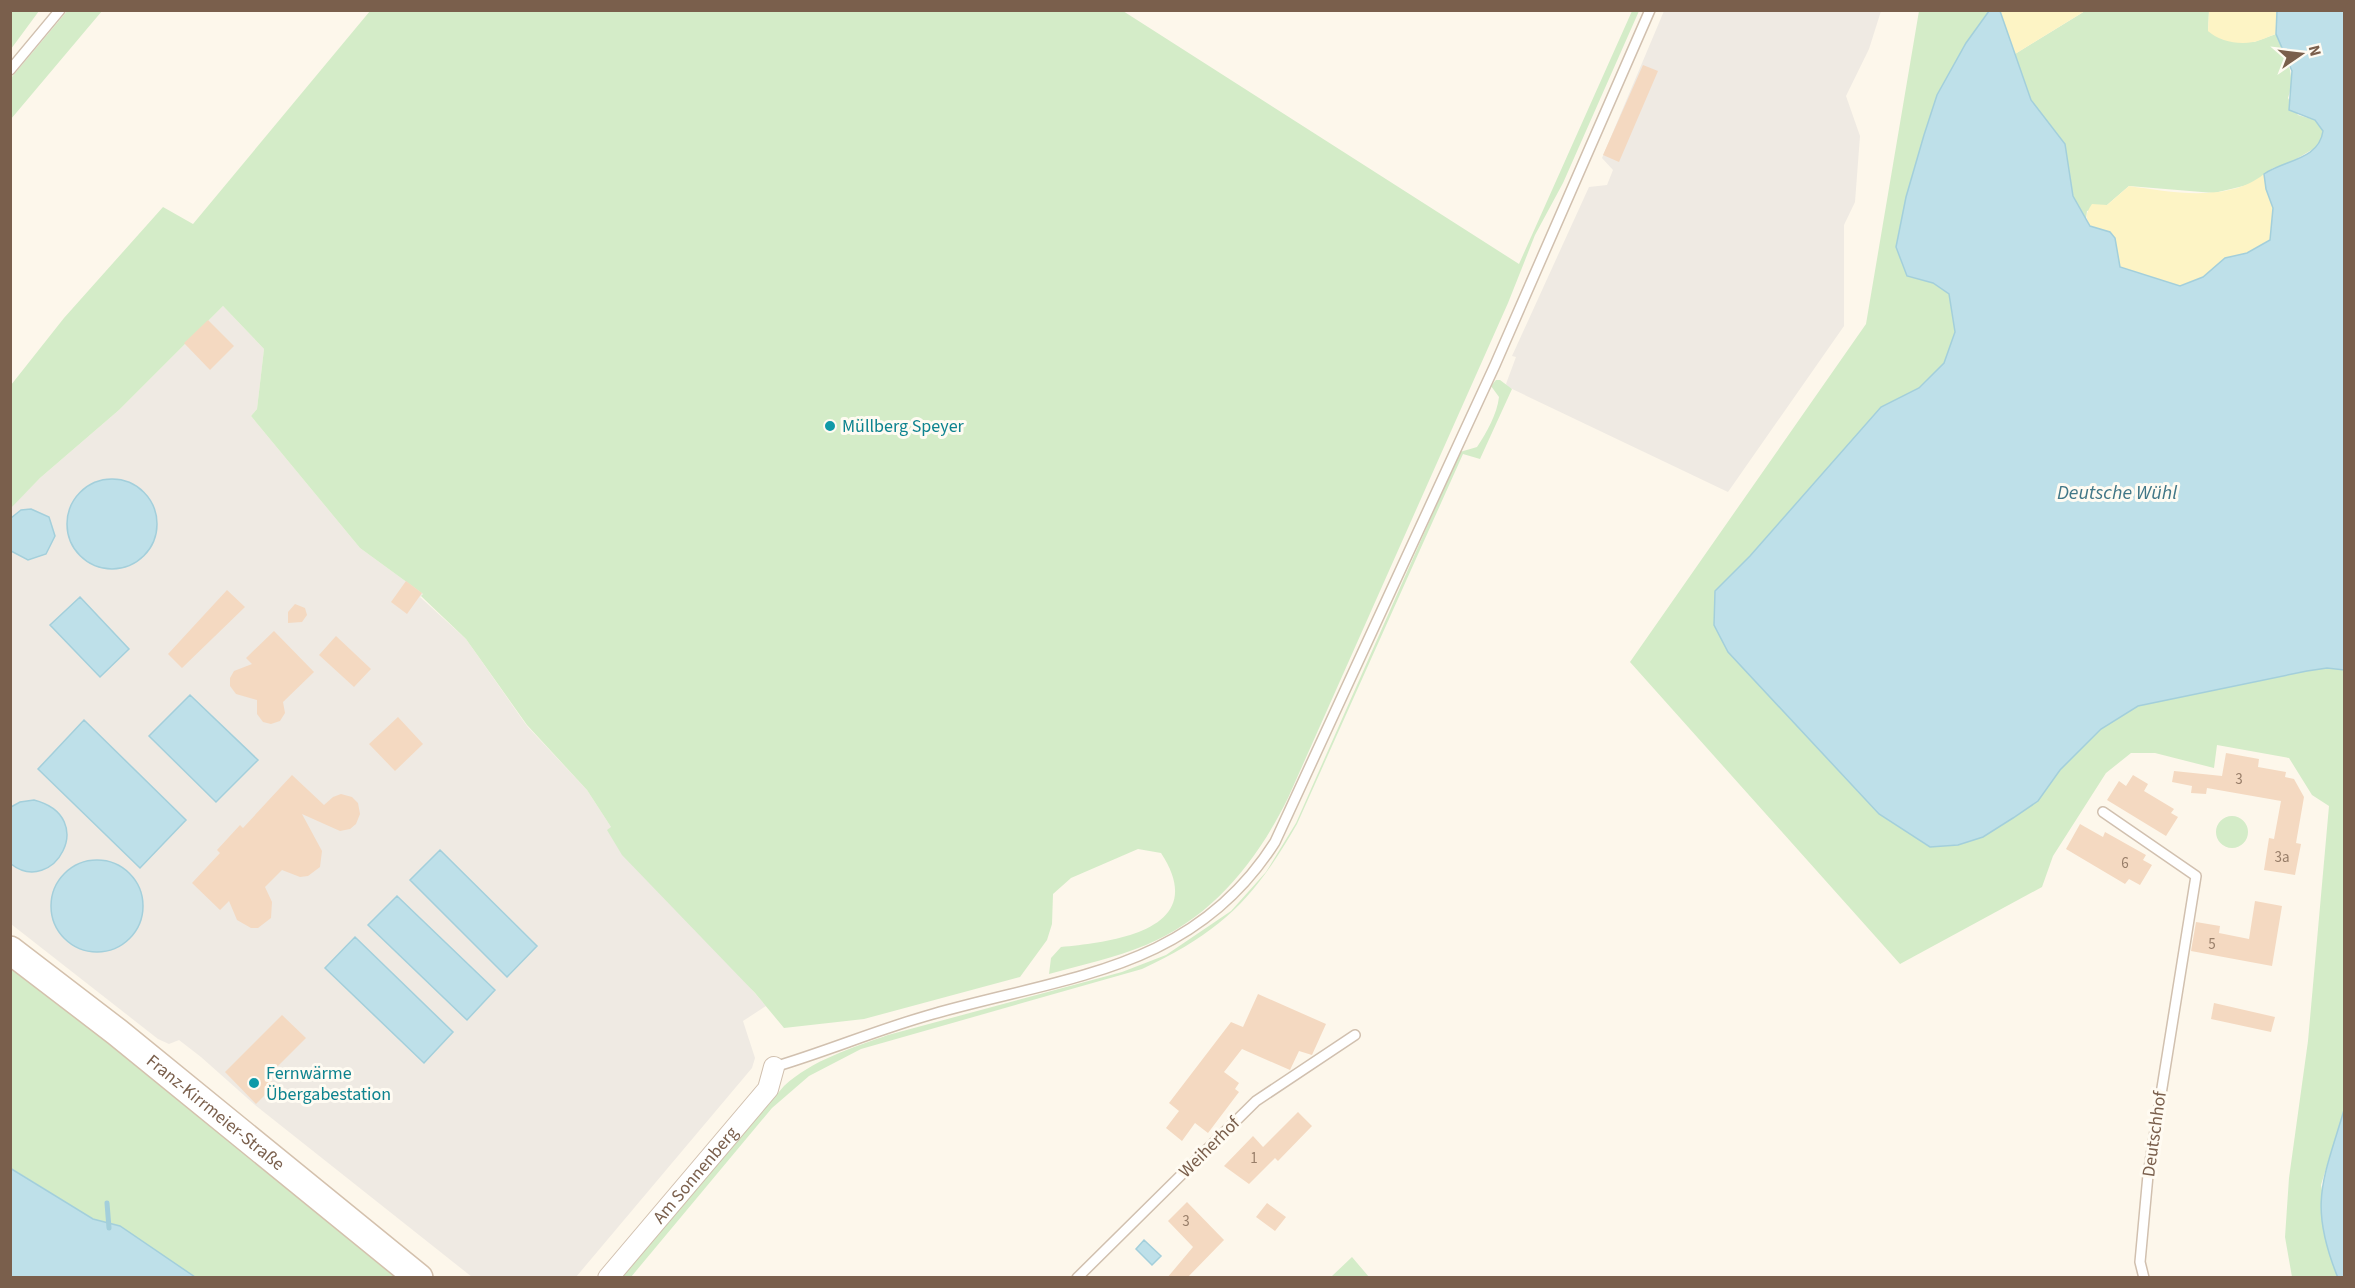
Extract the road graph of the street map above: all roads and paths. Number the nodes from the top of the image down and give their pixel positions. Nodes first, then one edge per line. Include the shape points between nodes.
1 (60, 10) edge
2 (1650, 10) edge
3 (10, 70) edge
4 (2103, 812) dead end
5 (10, 950) edge
6 (1355, 1035) dead end
7 (774, 1067) joint
8 (419, 1278) edge
9 (608, 1278) edge
10 (1077, 1278) edge
11 (2144, 1278) edge

1 - 3 lane
2 - 7 lane via 1495,365 1275,842 1246,883 1204,921 1143,956 888,1027
4 - 11 lane, Deutschhof via 2196,876 2148,1175 2140,1262
5 - 8 street, Franz-Kirrmeier-Straße
6 - 10 lane, Weiherhof via 1256,1101
7 - 9 street, Am Sonnenberg via 768,1089

